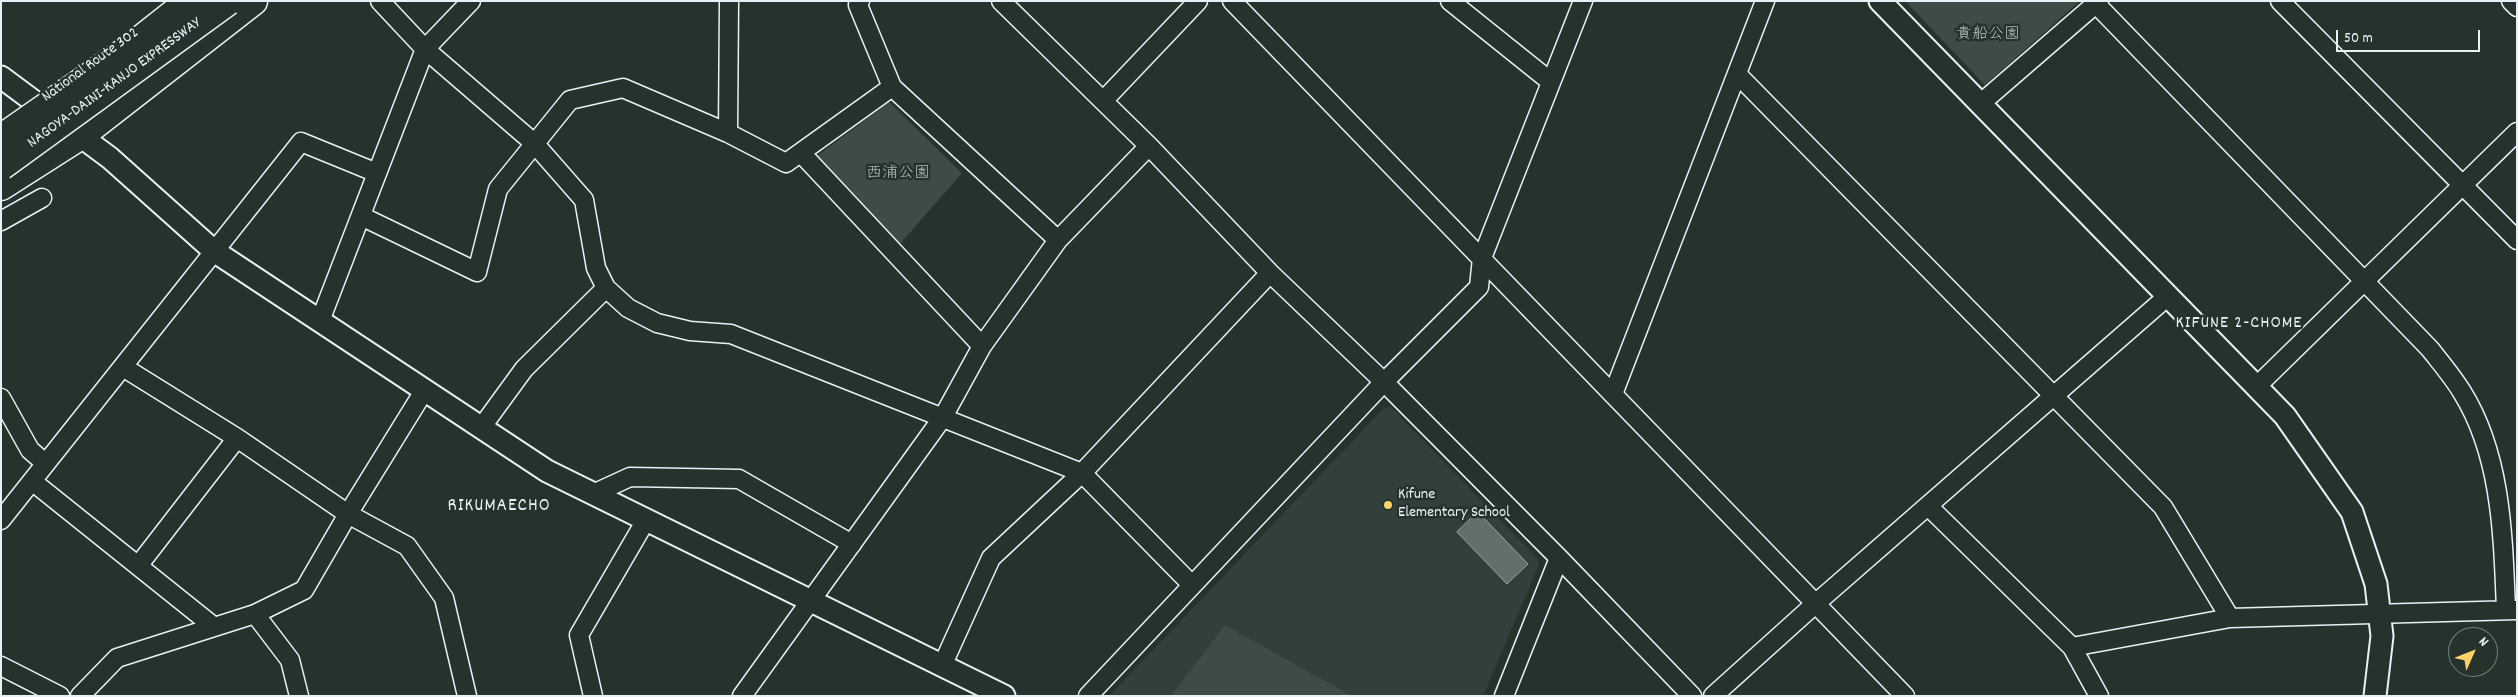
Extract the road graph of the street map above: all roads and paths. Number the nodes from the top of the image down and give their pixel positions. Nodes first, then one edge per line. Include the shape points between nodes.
1 (179, 1) edge
2 (190, 1) edge
3 (228, 1) edge
4 (253, 1) edge
5 (380, 1) edge
6 (471, 1) edge
7 (729, 1) edge
8 (860, 1) edge
9 (1001, 1) edge
10 (1198, 1) edge
11 (1232, 1) edge
12 (1450, 1) edge
13 (1583, 1) edge
14 (1765, 1) edge
15 (1880, 1) edge
16 (2280, 1) edge
17 (2511, 1) edge
18 (2098, 3) edge
19 (2517, 6) edge
20 (424, 49) junction
21 (1737, 74) junction
22 (1, 77) edge
23 (1551, 82) junction
24 (892, 87) junction
25 (1103, 101) junction
26 (1980, 104) junction
27 (37, 105) junction
28 (1, 128) edge
29 (2517, 132) edge
30 (728, 133) junction
31 (81, 135) junction
32 (1, 139) edge
33 (534, 143) junction
34 (1149, 146) junction
35 (801, 153) junction
36 (1, 166) edge
37 (377, 173) junction
38 (2463, 185) junction
39 (1, 186) edge
40 (42, 198) dead end
41 (361, 216) junction
42 (1, 221) edge
43 (1058, 240) junction
44 (2517, 240) edge
45 (214, 250) junction
46 (1482, 258) junction
47 (1270, 273) junction
48 (2364, 279) junction
49 (606, 288) junction
50 (2168, 296) junction
51 (320, 321) junction
52 (982, 346) junction
53 (123, 367) junction
54 (1384, 382) junction
55 (2256, 387) junction
56 (424, 391) junction
57 (1613, 394) junction
58 (1, 398) edge
59 (2054, 398) junction
60 (942, 417) junction
61 (481, 428) junction
62 (238, 438) junction
63 (45, 463) junction
64 (1082, 473) junction
65 (32, 481) junction
66 (592, 494) junction
67 (1928, 506) junction
68 (348, 514) junction
69 (1, 520) edge
70 (646, 520) junction
71 (852, 544) junction
72 (1559, 558) junction
73 (138, 566) junction
74 (1192, 585) junction
75 (811, 602) junction
76 (1814, 605) junction
77 (2511, 610) edge
78 (255, 614) junction
79 (2380, 616) junction
80 (2230, 618) junction
81 (213, 626) junction
82 (2072, 647) junction
83 (1, 666) edge
84 (942, 666) junction
85 (60, 696) edge
86 (80, 696) edge
87 (299, 696) edge
88 (467, 696) edge
89 (593, 696) edge
90 (742, 696) edge
91 (1004, 696) edge
92 (1088, 696) edge
93 (1504, 696) edge
94 (1692, 696) edge
95 (1714, 696) edge
96 (1905, 696) edge
97 (2100, 696) edge
98 (2375, 696) edge

1 - 27 highway, National Route 302
2 - 32 highway, NAGOYA-DAINI-KANJO EXPRESSWAY, bridge via 127,51
3 - 36 highway, NAGOYA-DAINI-KANJO EXPRESSWAY, bridge
4 - 31 highway
5 - 20 street
6 - 20 street
7 - 30 street
8 - 24 street via 858,5
9 - 25 street
10 - 25 street
11 - 46 street
12 - 23 street
13 - 23 street
14 - 21 street
15 - 26 street
16 - 38 street
17 - 19 street
18 - 26 street
18 - 48 street
20 - 33 street
20 - 37 street
21 - 57 street
21 - 59 street
22 - 27 street
23 - 46 street
24 - 35 street
24 - 43 street
25 - 34 street
26 - 50 street
27 - 28 highway, National Route 302
27 - 31 street
29 - 38 street
30 - 33 street via 623,88 570,100
30 - 35 street via 786,163
31 - 39 highway
31 - 45 street
33 - 41 street via 498,189 477,272
33 - 49 street via 584,200 596,268
34 - 43 street
34 - 47 street
35 - 52 street
37 - 41 street
37 - 45 street via 301,142
38 - 44 street
38 - 48 street
40 - 42 street
41 - 51 street
43 - 52 street
45 - 51 street
45 - 53 street
46 - 54 street via 1478,287
46 - 57 street
47 - 54 street
47 - 64 street
48 - 55 street
48 - 77 street via 2430,349 2463,392 2489,452
49 - 60 street via 628,308 657,323 690,331 731,334
49 - 61 street via 524,369
50 - 55 street
50 - 59 street
51 - 56 street
52 - 60 street
53 - 62 street
53 - 63 street
54 - 72 street
54 - 74 street
55 - 79 street via 2285,416 2352,512 2376,584
56 - 61 street
56 - 68 street
57 - 76 street
58 - 63 street via 30,450
59 - 67 street
59 - 80 street via 2163,507
60 - 64 street
60 - 71 street
61 - 66 street via 547,471
62 - 68 street
62 - 73 street
63 - 65 street
64 - 74 street
64 - 84 street via 991,558
65 - 69 street
65 - 73 street
66 - 70 street
66 - 71 street via 630,477 739,478
67 - 76 street
67 - 82 street
68 - 78 street via 304,590
68 - 88 street via 407,546 444,598
70 - 75 street
70 - 89 street via 579,635
71 - 75 street
72 - 93 street
72 - 94 street
73 - 81 street
74 - 92 street
75 - 84 street
75 - 90 street
76 - 95 street
76 - 96 street
77 - 79 street
78 - 81 street
78 - 87 street via 290,660
79 - 80 street
79 - 98 street via 2382,636
80 - 82 street
81 - 86 street via 116,658
82 - 97 street
83 - 85 street
84 - 91 street

